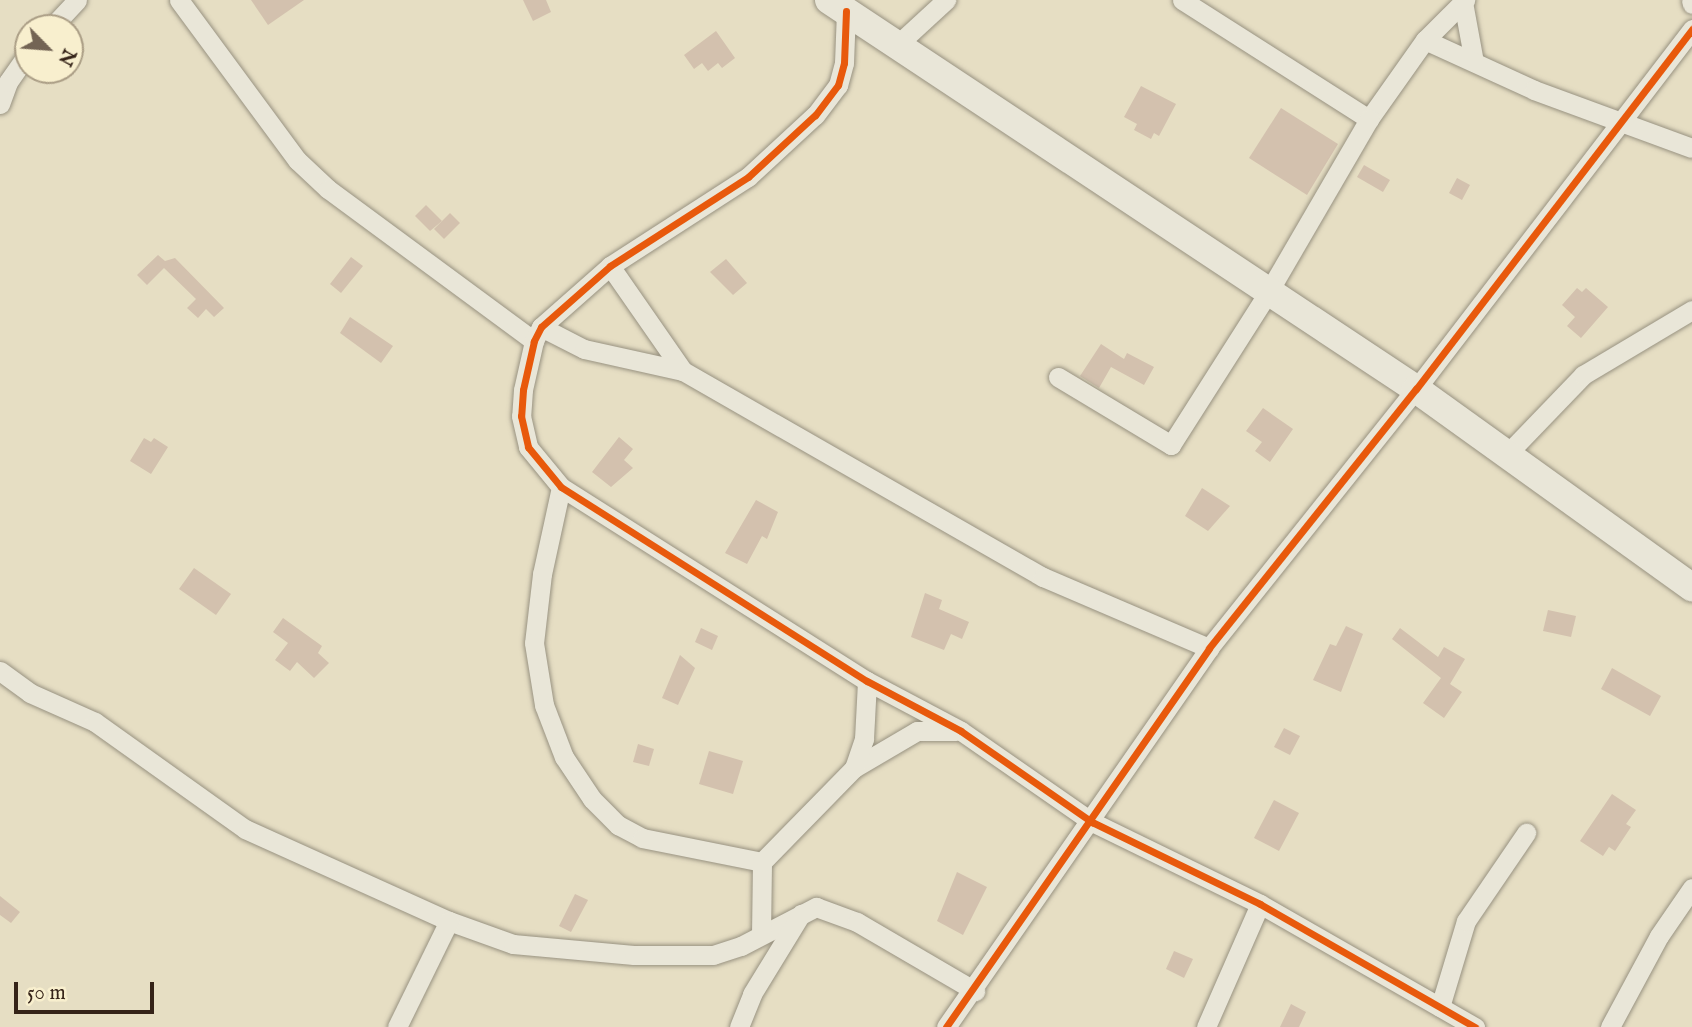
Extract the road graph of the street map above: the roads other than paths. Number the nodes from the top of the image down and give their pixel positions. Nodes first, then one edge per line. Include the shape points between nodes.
1 (77, 0) edge
2 (179, 0) edge
3 (946, 0) edge
4 (1182, 0) edge
5 (1464, 1) edge
6 (838, 6) edge
7 (64, 14) edge
8 (1692, 29) edge
9 (1425, 40) junction
10 (897, 45) junction
11 (1474, 62) junction
12 (14, 73) edge
13 (0, 104) edge
14 (1369, 119) junction
15 (1622, 124) junction
16 (1692, 148) edge
17 (610, 266) junction
18 (1269, 291) junction
19 (1692, 310) edge
20 (538, 334) junction
21 (683, 371) junction
22 (1058, 377) dead end
23 (1416, 389) junction
24 (1509, 452) junction
25 (561, 487) junction
26 (1692, 587) edge
27 (1209, 648) junction
28 (0, 671) edge
29 (867, 681) junction
30 (961, 731) junction
31 (854, 768) junction
32 (1092, 822) junction
33 (1526, 833) dead end
34 (762, 862) junction
35 (1692, 888) edge
36 (1260, 904) junction
37 (804, 911) junction
38 (449, 921) junction
39 (761, 935) junction
40 (975, 991) junction
41 (1440, 1006) junction
42 (397, 1027) edge
43 (739, 1027) edge
44 (946, 1027) edge
45 (1206, 1027) edge
46 (1475, 1027) edge
47 (1610, 1027) edge

1 - 7 street
2 - 20 street via 297,160 328,189
3 - 10 street
4 - 14 street
5 - 9 street
5 - 11 street
6 - 10 street
6 - 17 street via 844,63 838,85 815,116 748,177
8 - 15 street
9 - 11 street
9 - 14 street
10 - 18 street
11 - 15 street
12 - 13 street
14 - 18 street
15 - 16 street
15 - 23 street
17 - 20 street
17 - 21 street
18 - 22 street via 1171,445
18 - 23 street
19 - 24 street via 1583,375
20 - 21 street
20 - 25 street via 521,416 528,447
21 - 27 street via 1043,577
23 - 24 street
23 - 27 street
24 - 26 street
25 - 29 street
25 - 34 street via 542,574 534,643 544,705 564,757 592,799 618,825 642,838
27 - 32 street
28 - 38 street via 30,693 95,722 245,830
29 - 30 street
29 - 31 street via 864,739
30 - 31 street via 917,731
30 - 32 street
31 - 34 street
32 - 36 street
32 - 40 street
33 - 41 street via 1465,921
34 - 39 street
35 - 47 street via 1659,936
36 - 41 street
36 - 45 street
37 - 39 street
37 - 40 street via 816,907 857,922
37 - 43 street via 752,994
38 - 39 street via 513,944 634,955 713,955
38 - 42 street
40 - 44 street
41 - 46 street

